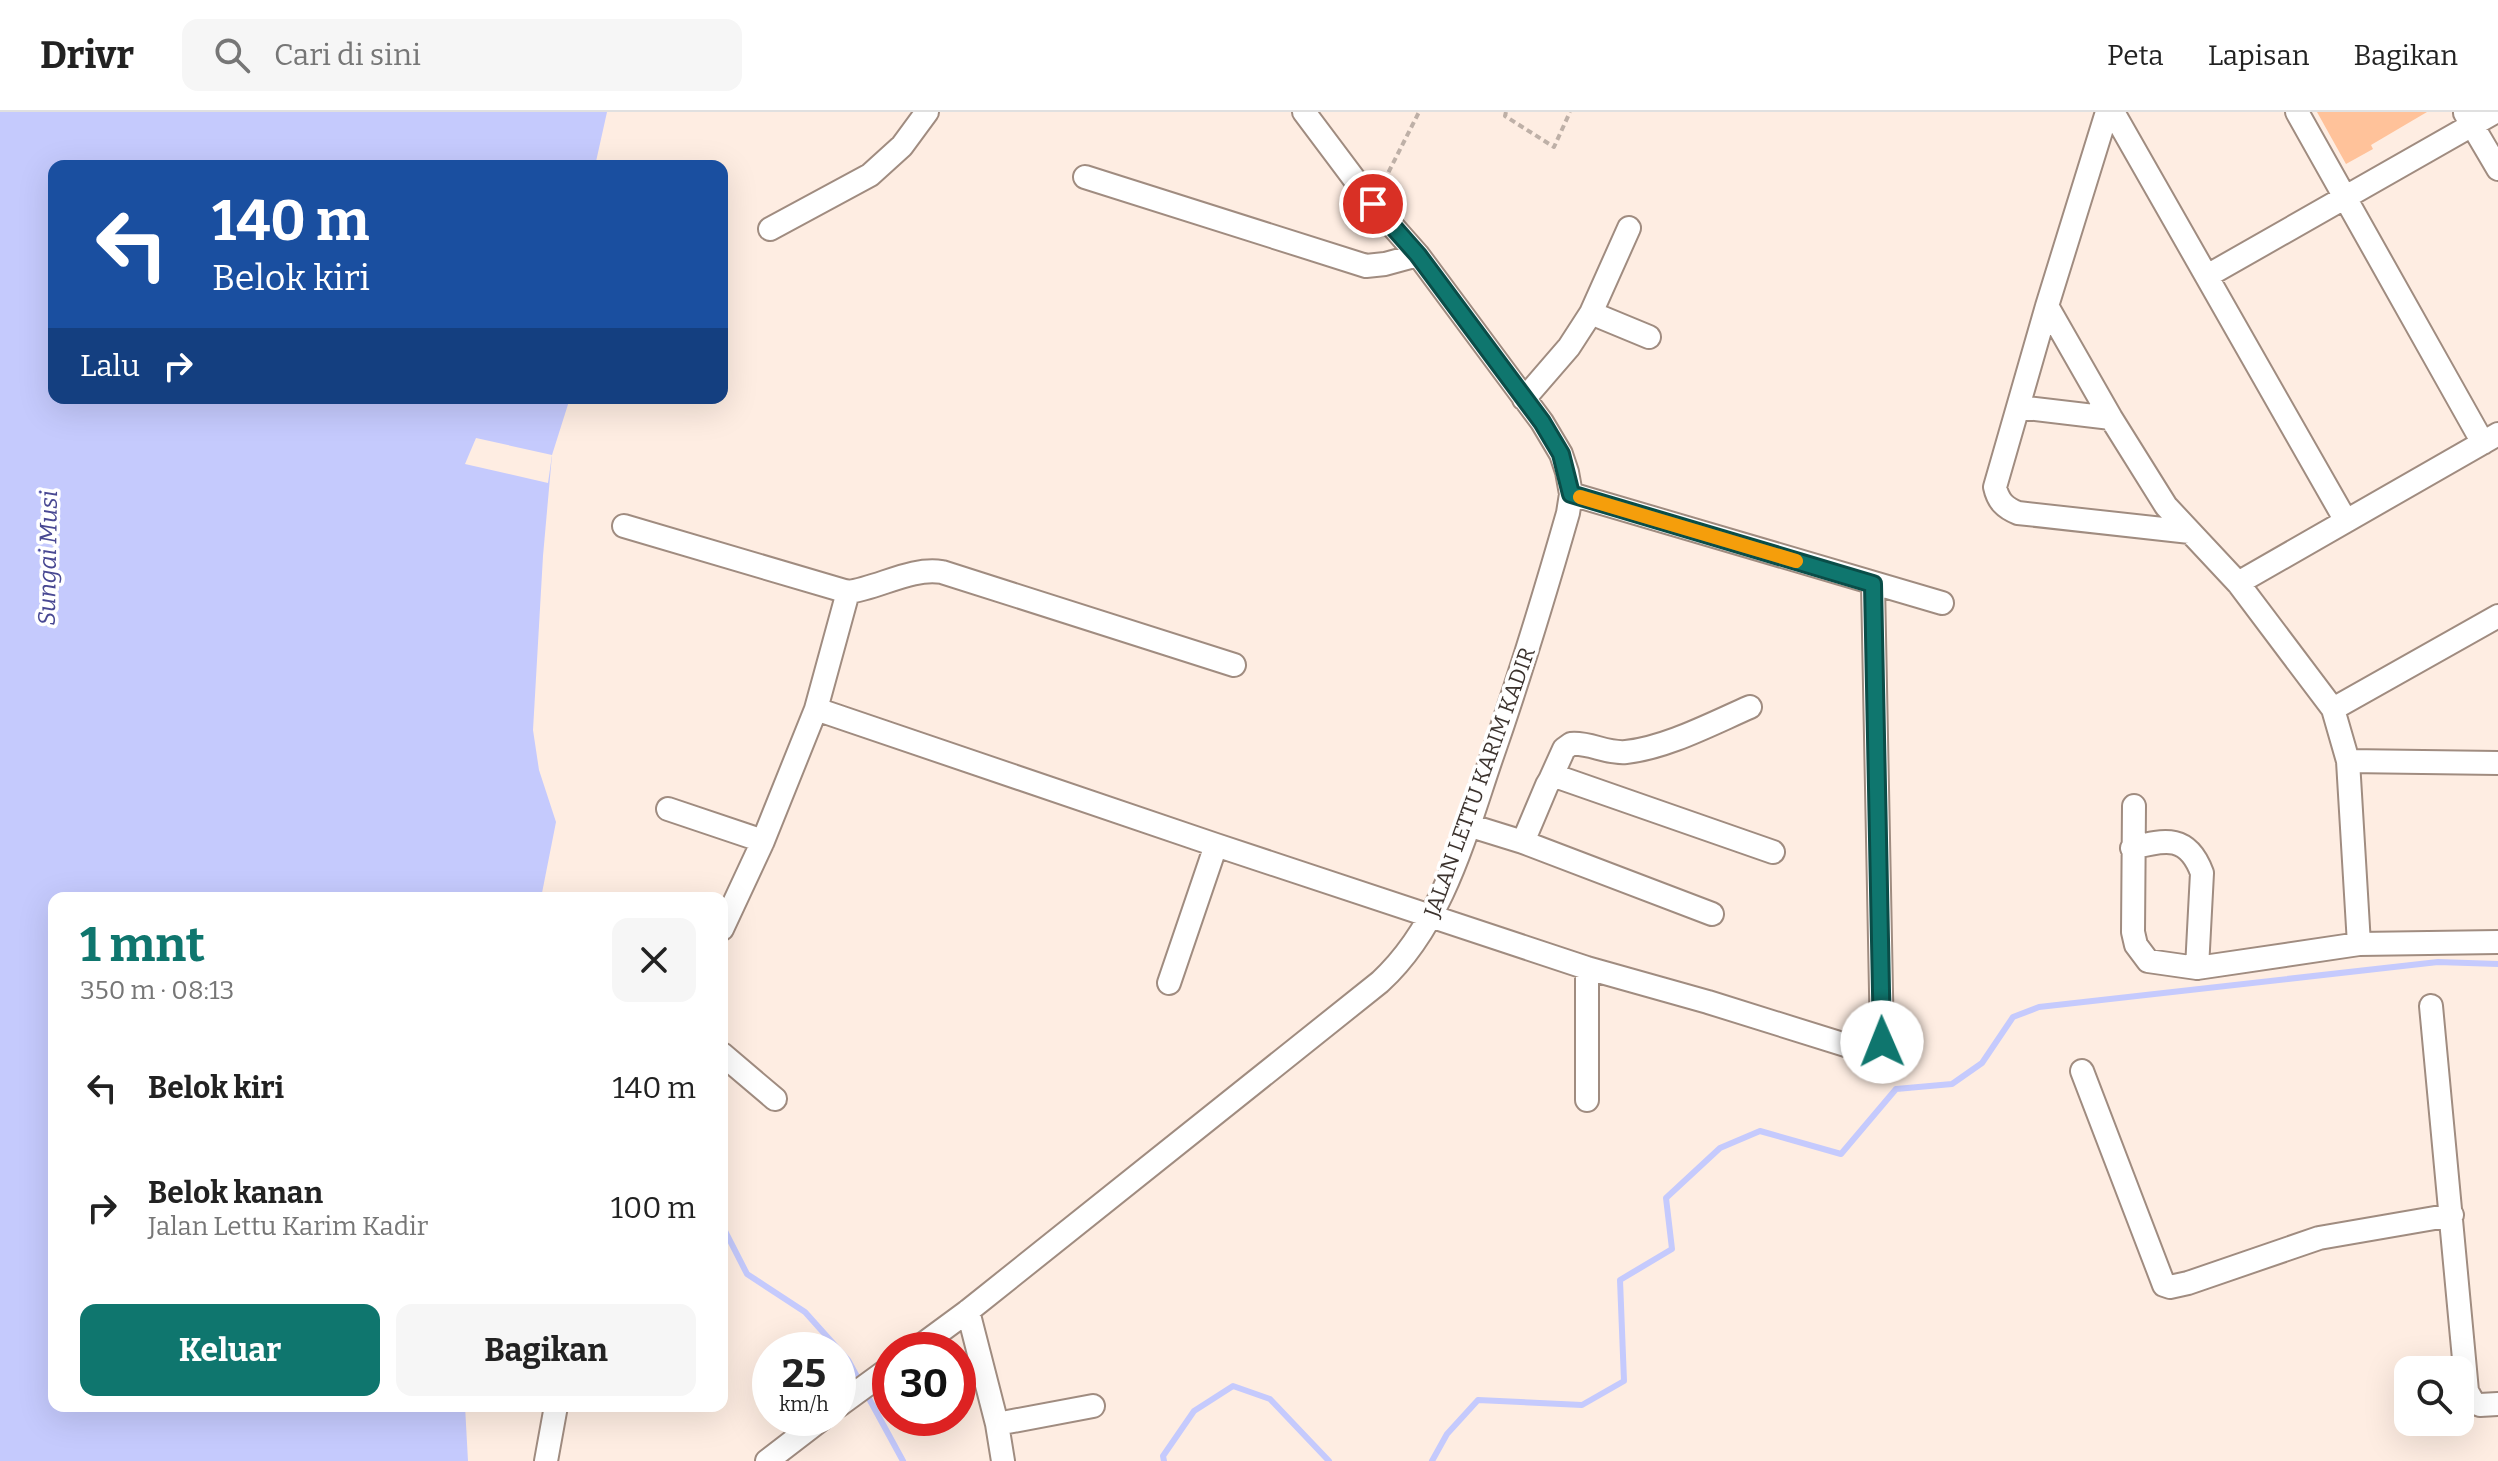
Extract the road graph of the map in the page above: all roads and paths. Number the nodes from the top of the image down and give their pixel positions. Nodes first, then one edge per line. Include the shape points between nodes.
1 (927, 112) edge
2 (1304, 112) edge
3 (1419, 112) edge
4 (1506, 112) edge
5 (1570, 112) edge
6 (2110, 112) edge
7 (2297, 112) edge
8 (2495, 112) edge
9 (2468, 118) edge
10 (2498, 169) edge
11 (1085, 177) dead end
12 (2345, 198) junction
13 (1373, 204) junction
14 (1629, 228) dead end
15 (770, 229) dead end
16 (1418, 255) junction
17 (2207, 276) junction
18 (2047, 306) junction
19 (1591, 313) junction
20 (1649, 337) dead end
21 (1524, 399) junction
22 (2018, 407) junction
23 (2111, 418) junction
24 (2490, 438) edge
25 (1571, 494) junction
26 (2346, 521) junction
27 (624, 526) dead end
28 (2190, 532) junction
29 (2238, 583) junction
30 (1873, 584) junction
31 (848, 592) junction
32 (1942, 603) dead end
33 (2498, 616) edge
34 (1234, 665) dead end
35 (1750, 707) dead end
36 (816, 709) junction
37 (2333, 709) junction
38 (2348, 761) junction
39 (2498, 763) edge
40 (1550, 780) junction
41 (2134, 806) dead end
42 (668, 809) dead end
43 (1468, 825) junction
44 (763, 841) junction
45 (1523, 842) junction
46 (1216, 845) junction
47 (2132, 848) junction
48 (1773, 852) dead end
49 (1712, 914) dead end
50 (728, 916) edge
51 (1432, 916) junction
52 (2498, 942) edge
53 (2359, 944) junction
54 (1587, 968) junction
55 (2197, 968) junction
56 (1169, 983) dead end
57 (2431, 1006) dead end
58 (728, 1059) edge
59 (2082, 1071) dead end
60 (775, 1099) dead end
61 (1587, 1100) dead end
62 (2452, 1215) junction
63 (968, 1311) junction
64 (939, 1332) edge
65 (872, 1381) edge
66 (856, 1393) edge
67 (2498, 1404) edge
68 (1093, 1406) dead end
69 (555, 1412) edge
70 (997, 1424) junction
71 (800, 1436) edge
72 (546, 1461) edge
73 (767, 1461) edge
74 (1003, 1461) edge

1 - 15 street via 902,146 870,175
2 - 13 street, JALAN LETTU KARIM KADIR
3 - 13 path
4 - 5 path via 1554,147
6 - 17 street
6 - 18 street
7 - 12 street
8 - 9 street
9 - 10 street
9 - 12 street
11 - 16 street via 1366,266
12 - 17 street
12 - 24 street
13 - 16 street, JALAN LETTU KARIM KADIR
14 - 19 street
16 - 21 street, JALAN LETTU KARIM KADIR
17 - 26 street
18 - 22 street
18 - 23 street
19 - 20 street
19 - 21 street
21 - 25 street, JALAN LETTU KARIM KADIR via 1561,454
22 - 23 street
22 - 28 street via 1995,487 2009,510
23 - 28 street via 2166,506
24 - 26 street
25 - 30 street
25 - 43 street, JALAN LETTU KARIM KADIR via 1533,638
26 - 29 street
27 - 31 street
28 - 29 street
29 - 37 street
30 - 32 street
30 - 54 street via 1882,1042 1868,1052
31 - 34 street via 925,570 942,572
31 - 36 street
33 - 37 street
35 - 40 street via 1629,752 1574,743 1564,749
36 - 44 street
36 - 46 street
37 - 38 street
38 - 39 street
38 - 53 street
40 - 45 street
40 - 48 street via 1561,778
41 - 47 street
42 - 44 street
43 - 45 street
43 - 51 street, JALAN LETTU KARIM KADIR
44 - 50 street
45 - 49 street
46 - 51 street
46 - 56 street
47 - 55 street via 2136,945 2148,961
47 - 55 street via 2181,844 2197,860 2202,873
51 - 54 street
51 - 63 street, JALAN LETTU KARIM KADIR via 1399,965 1380,982
52 - 53 street
53 - 55 street
54 - 61 street
57 - 62 street
58 - 60 street
59 - 62 street via 2164,1285 2188,1283 2319,1238
62 - 67 street via 2467,1391 2480,1405
63 - 64 street, JALAN LETTU KARIM KADIR
63 - 70 street
65 - 66 street
68 - 70 street
69 - 72 street
70 - 74 street
71 - 73 street

